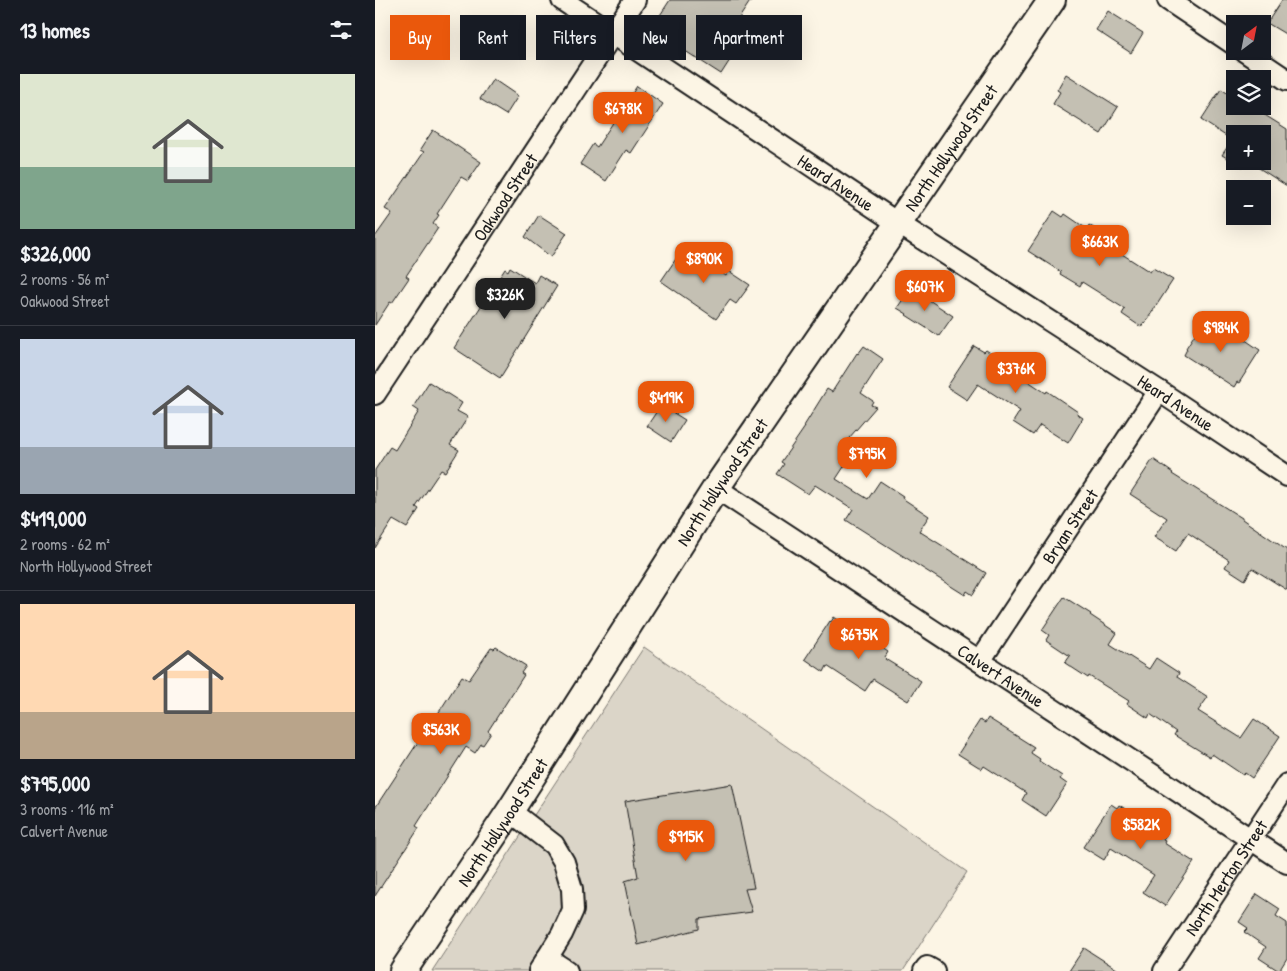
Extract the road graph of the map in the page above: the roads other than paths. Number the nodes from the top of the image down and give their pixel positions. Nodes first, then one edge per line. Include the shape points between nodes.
1 (562, 0) edge
2 (635, 0) edge
3 (1052, 0) edge
4 (1168, 0) edge
5 (585, 15) edge
6 (614, 32) edge
7 (614, 34) edge
8 (1226, 39) edge
9 (595, 60) edge
10 (1257, 60) edge
11 (1287, 80) edge
12 (899, 224) junction
13 (1159, 391) junction
14 (375, 394) edge
15 (1287, 476) edge
16 (716, 488) junction
17 (979, 661) junction
18 (1287, 784) edge
19 (510, 811) junction
20 (1251, 839) junction
21 (1287, 863) edge
22 (543, 964) edge
23 (403, 971) edge
24 (567, 971) edge
25 (925, 971) edge
26 (934, 971) edge
27 (1164, 971) edge

1 - 5 street, Heard Avenue
2 - 6 street, Oakwood Street
3 - 12 main road, North Hollywood Street
4 - 8 street
7 - 12 street, Heard Avenue
9 - 14 street, Oakwood Street
10 - 11 street
12 - 13 street, Heard Avenue
12 - 16 main road, North Hollywood Street
13 - 15 street, Heard Avenue
13 - 17 street, Bryan Street
16 - 17 street, Calvert Avenue
16 - 19 main road, North Hollywood Street
17 - 20 street, Calvert Avenue
18 - 20 street, North Merton Street
19 - 22 street via 554,845 564,862 572,888 573,910
19 - 23 main road, North Hollywood Street
20 - 21 street, Calvert Avenue
20 - 27 street, North Merton Street
22 - 24 street
25 - 26 street via 927,967

